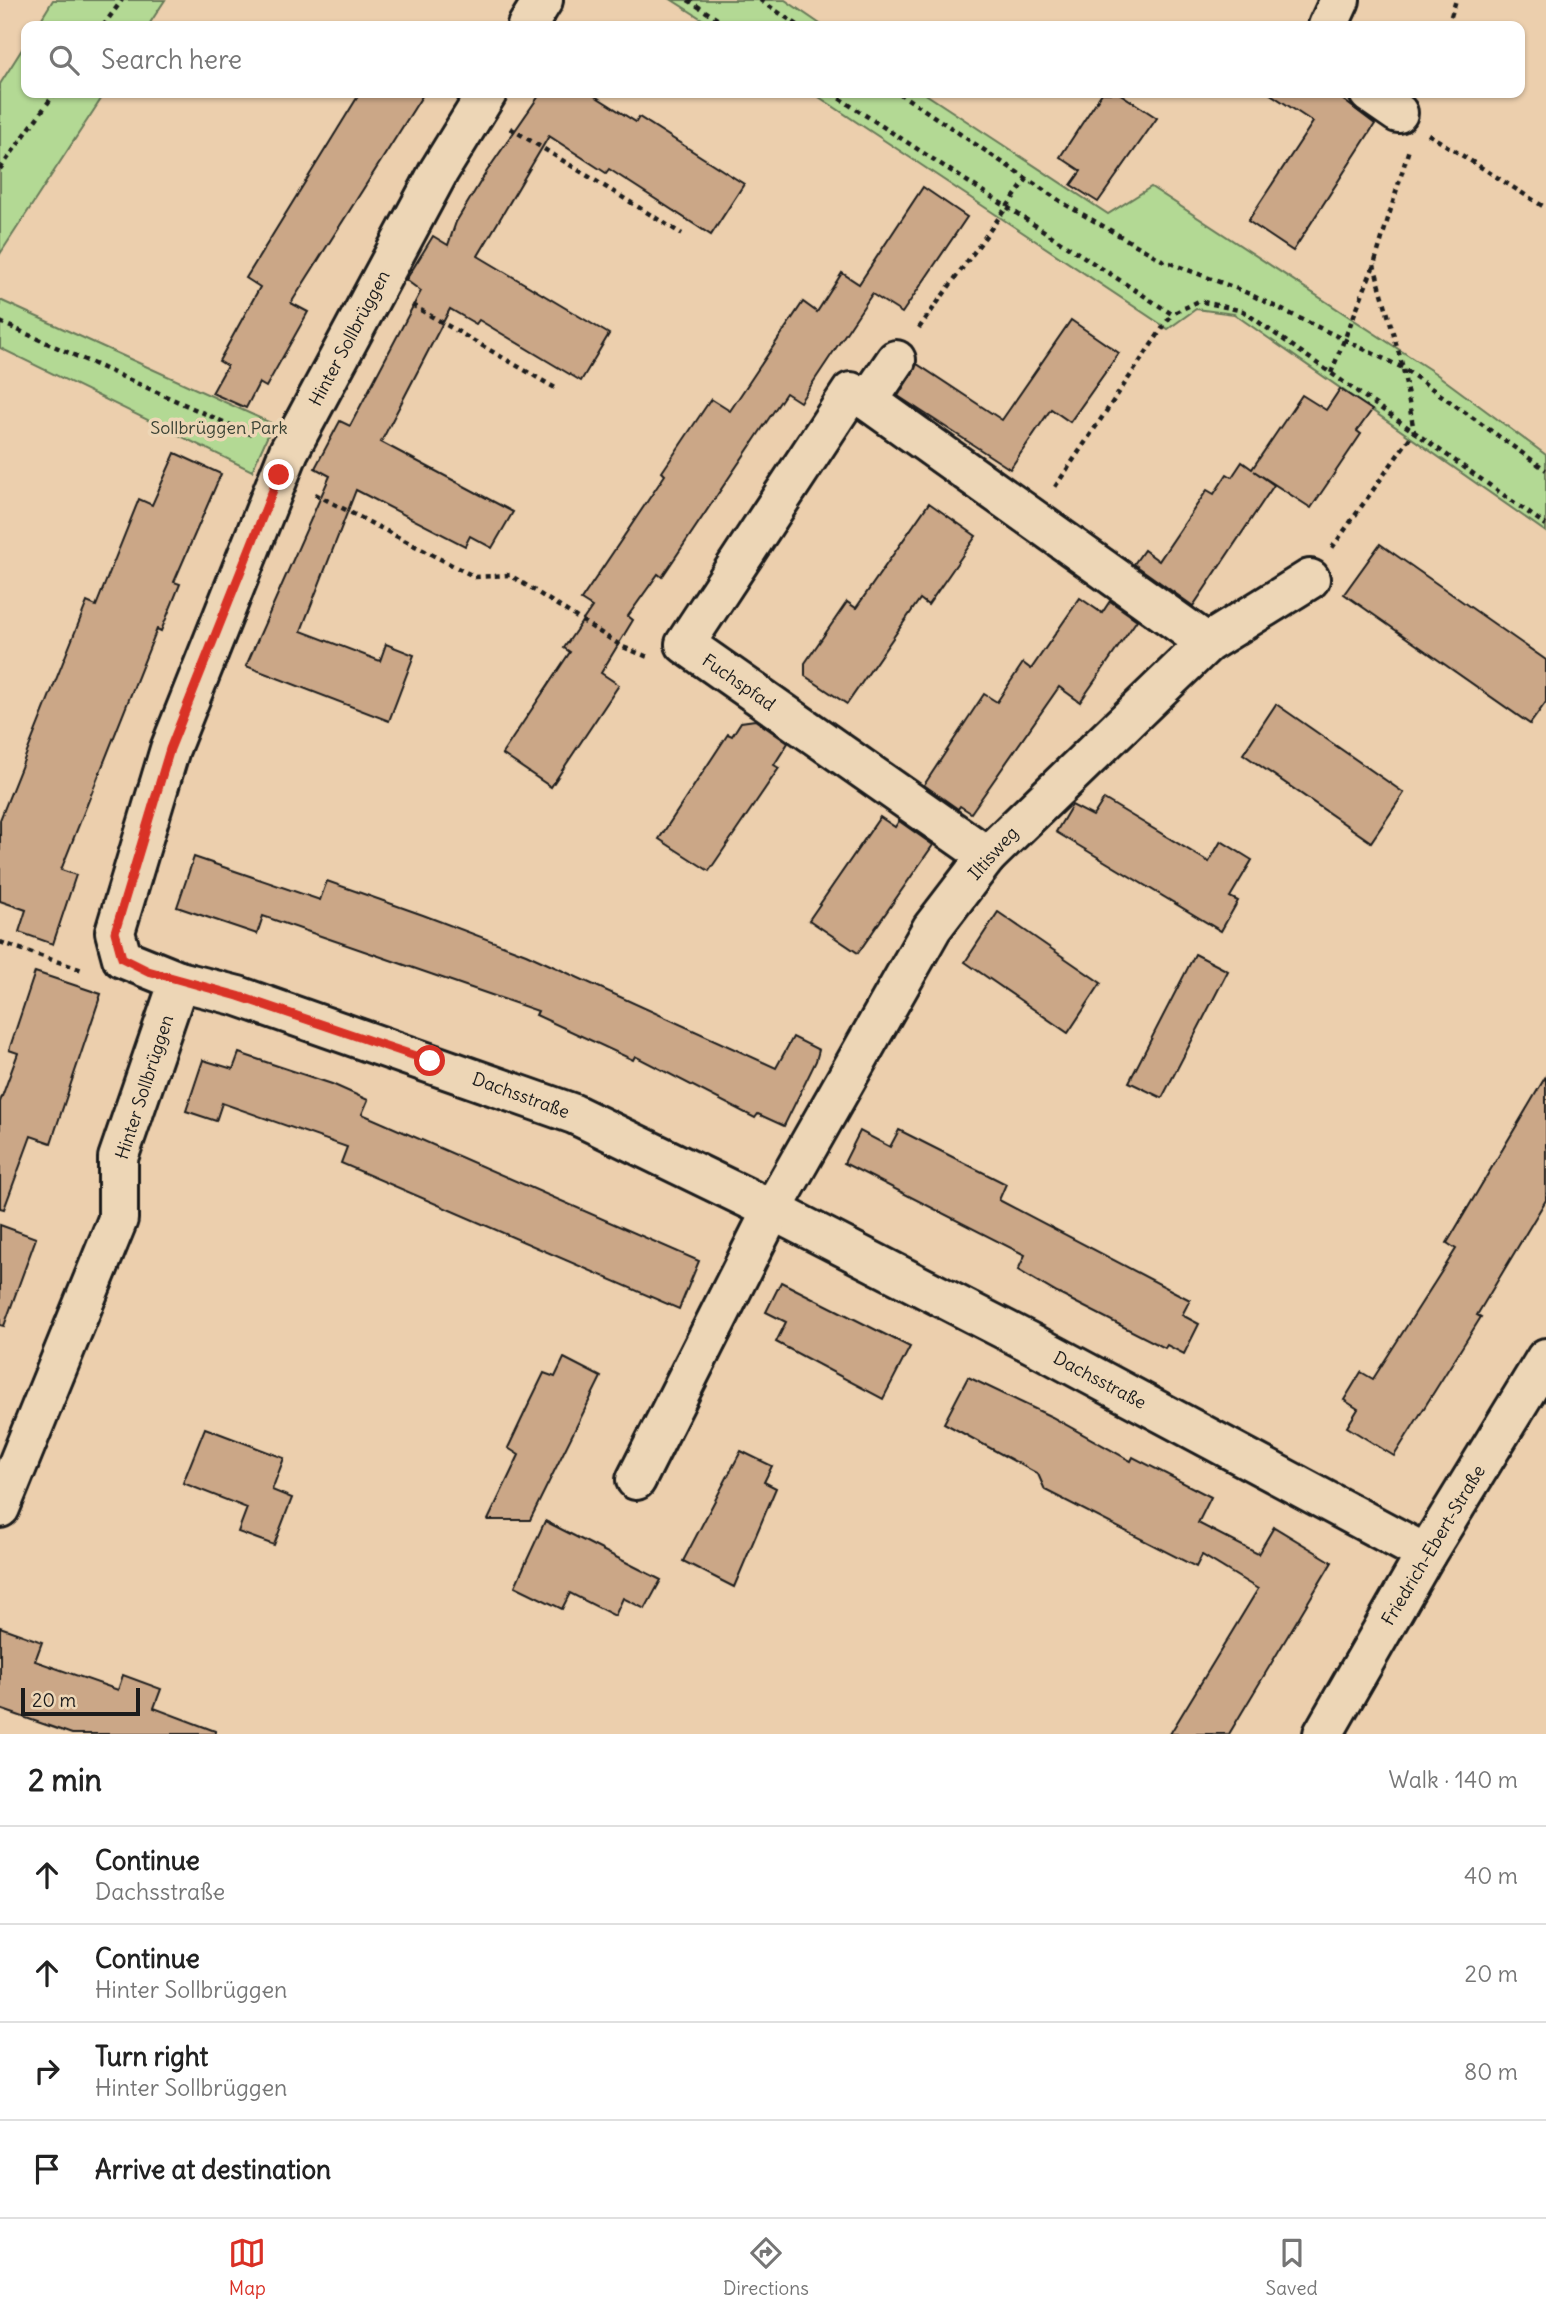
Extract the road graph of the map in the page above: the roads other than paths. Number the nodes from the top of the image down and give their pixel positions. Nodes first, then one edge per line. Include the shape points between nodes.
1 (543, 0) edge
2 (1340, 0) edge
3 (530, 21) edge
4 (1330, 21) edge
5 (482, 100) edge
6 (896, 360) road end
7 (868, 401) junction
8 (1310, 579) road end
9 (1207, 643) junction
10 (987, 856) junction
11 (164, 976) junction
12 (772, 1210) junction
13 (1546, 1358) edge
14 (636, 1480) dead end
15 (0, 1508) edge
16 (1426, 1553) junction
17 (1323, 1734) edge

1 - 3 street
2 - 4 street
5 - 11 street, Hinter Sollbrüggen via 377,285 284,463 170,749 115,932 122,958
6 - 7 street
7 - 9 street
7 - 10 street, Fuchspfad via 851,392 685,644
8 - 9 street, Iltisweg
9 - 10 street, Iltisweg
10 - 12 street, Iltisweg via 932,928
11 - 12 street, Dachsstraße via 238,996 574,1114
11 - 15 street, Hinter Sollbrüggen via 118,1158 118,1219
12 - 14 street
12 - 16 street, Dachsstraße
13 - 16 street, Friedrich-Ebert-Straße
16 - 17 street, Friedrich-Ebert-Straße

